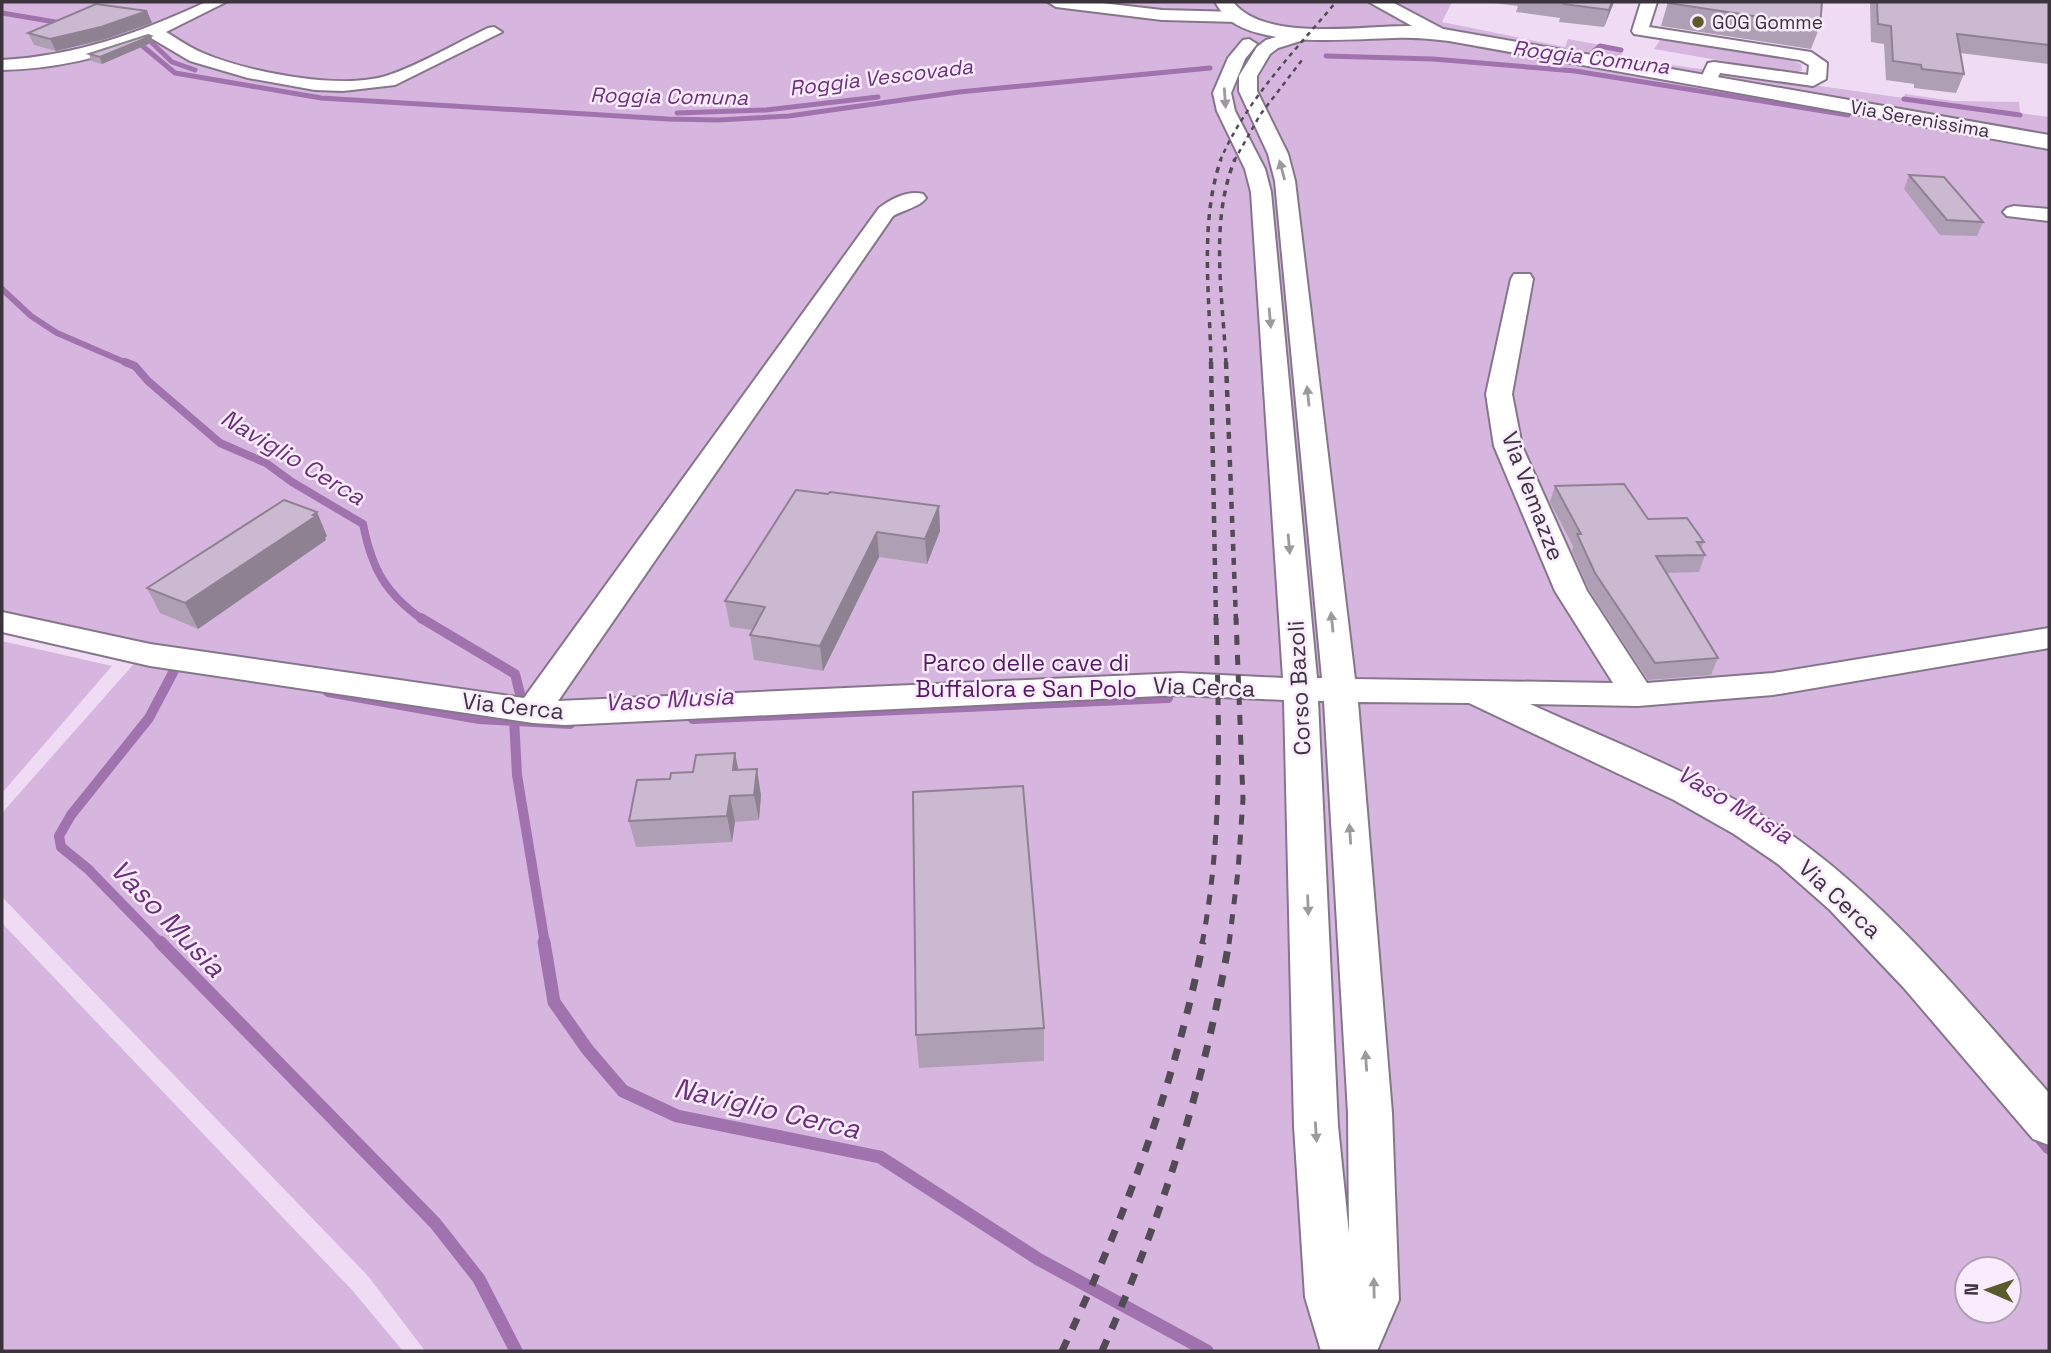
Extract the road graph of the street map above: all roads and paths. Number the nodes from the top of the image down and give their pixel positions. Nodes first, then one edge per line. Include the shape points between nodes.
1 (218, 2) edge
2 (1056, 2) edge
3 (1378, 2) edge
4 (1649, 2) edge
5 (1229, 8) edge
6 (1405, 17) junction
7 (494, 32) dead end
8 (1388, 32) junction
9 (149, 33) junction
10 (1449, 35) junction
11 (1261, 36) junction
12 (2, 65) edge
13 (1709, 80) junction
14 (1791, 94) junction
15 (2048, 135) edge
16 (916, 198) dead end
17 (2014, 212) dead end
18 (2049, 215) edge
19 (1522, 279) dead end
20 (2, 622) edge
21 (2049, 638) edge
22 (1321, 690) junction
23 (1474, 692) junction
24 (1638, 695) junction
25 (533, 711) junction
26 (2049, 1125) edge
27 (1348, 1351) edge

1 - 9 street
2 - 5 street via 1162,15 1196,16
3 - 6 main road, Via Serenissima
4 - 13 street via 1640,31 1805,56 1818,63 1813,81 1714,67
5 - 11 main road, Via Serenissima
6 - 8 main road via 1402,26
6 - 10 main road, Via Serenissima
7 - 9 street via 389,81 343,86 254,74 196,57
8 - 10 main road, Via Serenissima
8 - 11 main road, Via Serenissima
9 - 12 street via 69,59
10 - 13 main road, Via Serenissima
22 -> 11 street, Corso Bazoli via 1285,181 1278,154 1248,91 1248,76 1263,51
11 -> 22 street, Corso Bazoli via 1237,58 1222,93 1261,192
13 - 14 main road, Via Serenissima
14 - 15 main road, Via Serenissima
14 - 15 main road, Via Serenissima via 1928,122
16 - 25 street via 886,212
17 - 18 street
19 - 24 street, Via Vemazze via 1499,394 1508,446 1571,591
20 - 25 street, Via Cerca via 150,655
21 - 24 street via 1773,684
22 - 23 street, Via Cerca
22 - 25 street, Via Cerca via 1180,684
22 -> 27 street, Corso Bazoli via 1315,1126 1330,1297
27 -> 22 street, Corso Bazoli via 1374,1300 1370,1113
23 - 24 street
23 - 26 street, Via Cerca via 1688,792 1791,854 1844,899 1919,976

